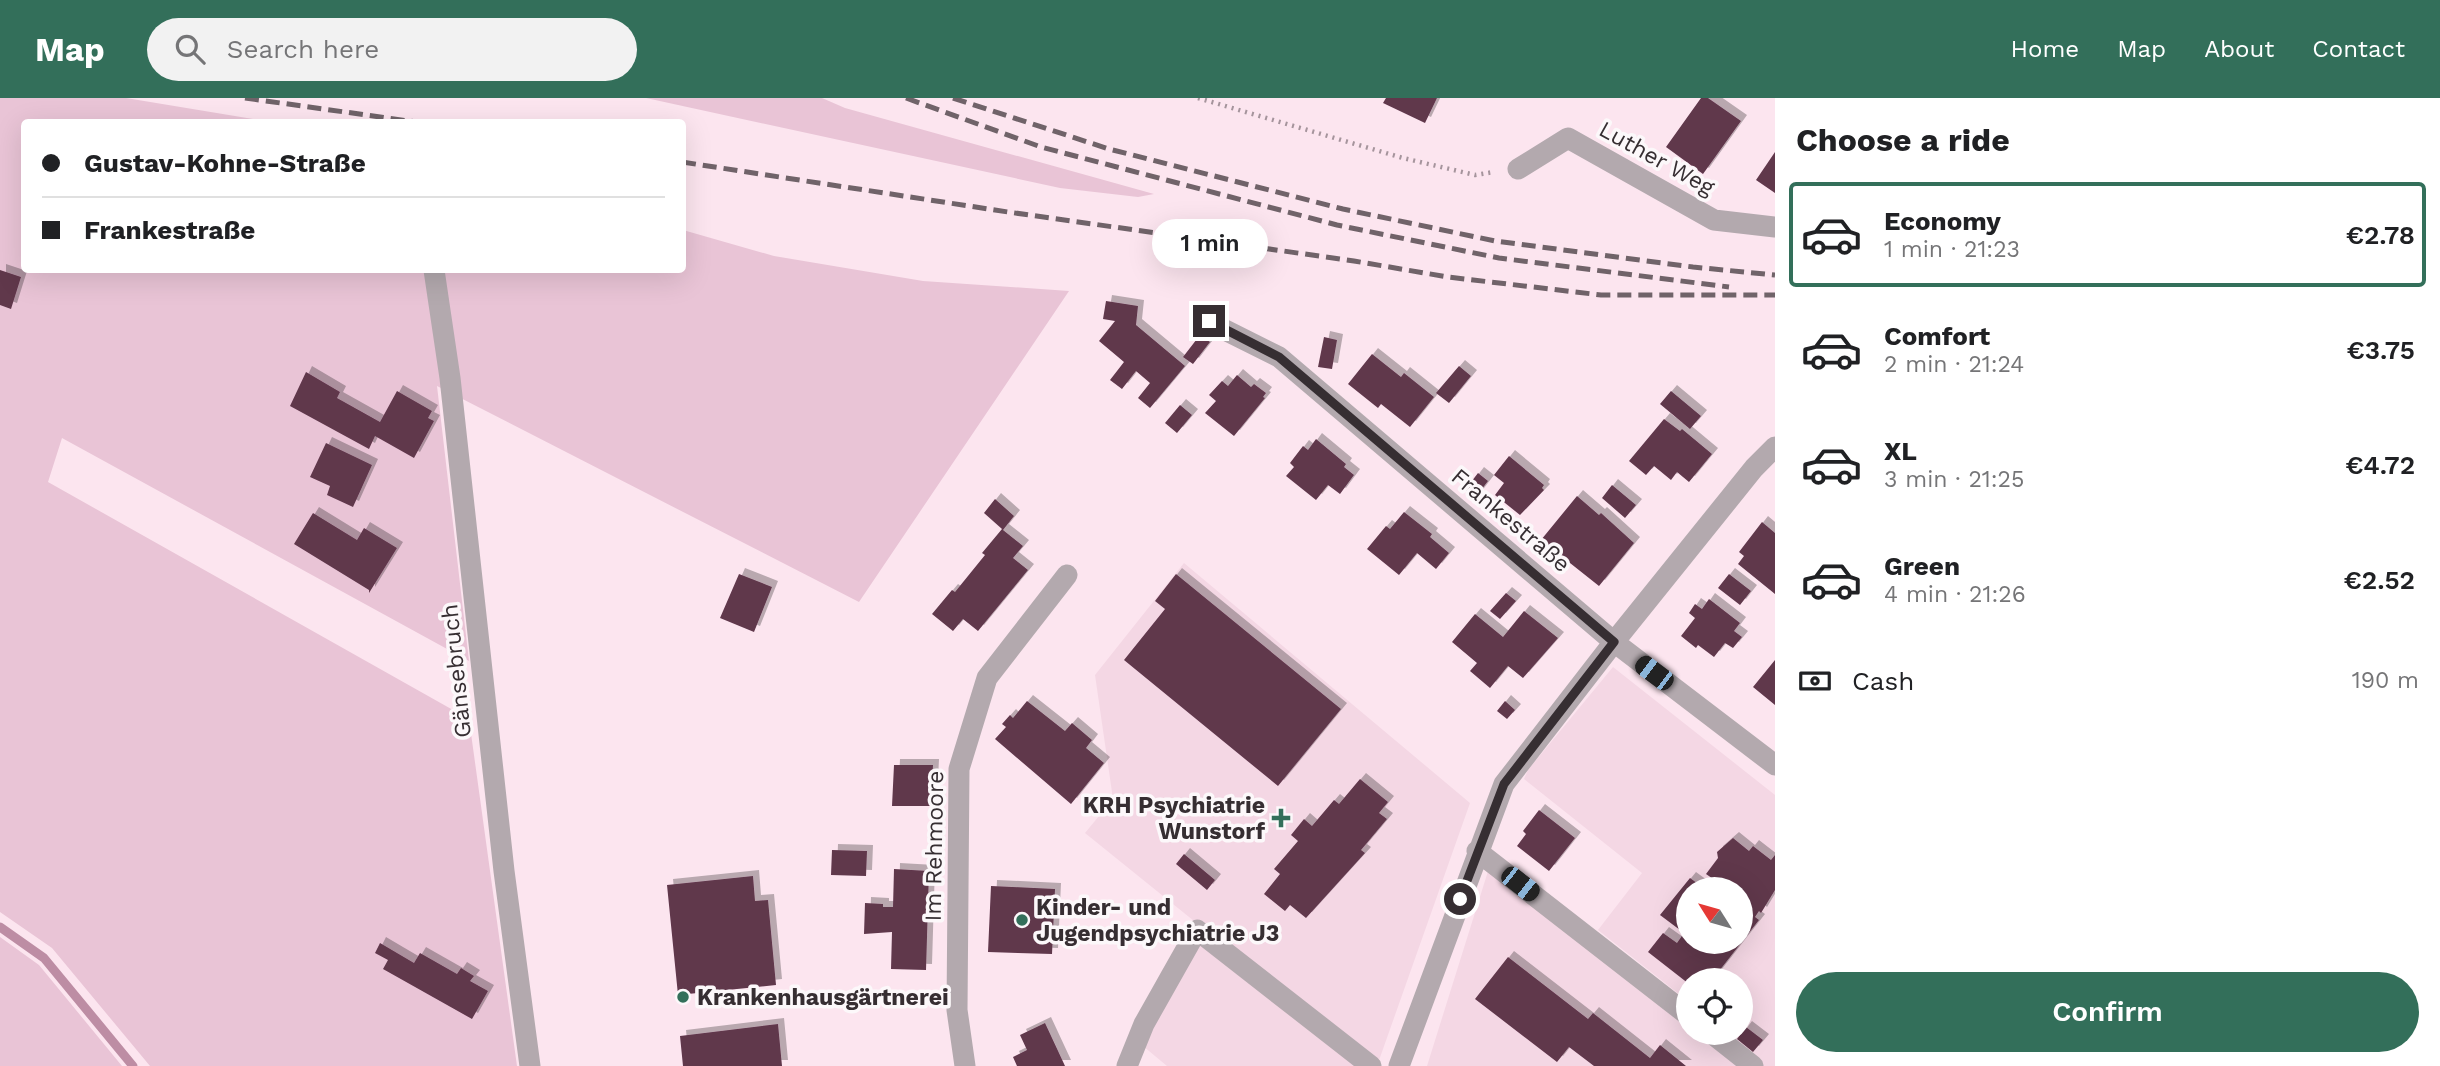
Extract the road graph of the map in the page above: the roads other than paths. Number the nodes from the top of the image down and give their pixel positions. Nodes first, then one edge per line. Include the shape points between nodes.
1 (1518, 169) road end
2 (1775, 227) edge
3 (434, 273) edge
4 (1209, 321) dead end
5 (1775, 447) edge
6 (1067, 575) dead end
7 (1614, 642) junction
8 (1775, 765) edge
9 (1477, 851) junction
10 (1676, 1006) edge
11 (1726, 1045) edge
12 (530, 1066) edge
13 (965, 1066) edge
14 (1127, 1066) edge
15 (1371, 1066) edge
16 (1399, 1066) edge
17 (1753, 1066) edge

1 - 2 street, Luther Weg via 1568,138 1714,220
3 - 12 street, Gänsebruch
4 - 7 street, Frankestraße via 1279,357
5 - 7 street
6 - 13 street, Im Rehmoore via 988,678 959,769 957,1010
7 - 8 street, Frankestraße
7 - 9 street via 1504,784
9 - 10 street
9 - 16 street
11 - 17 street
14 - 15 street via 1144,1024 1196,930

